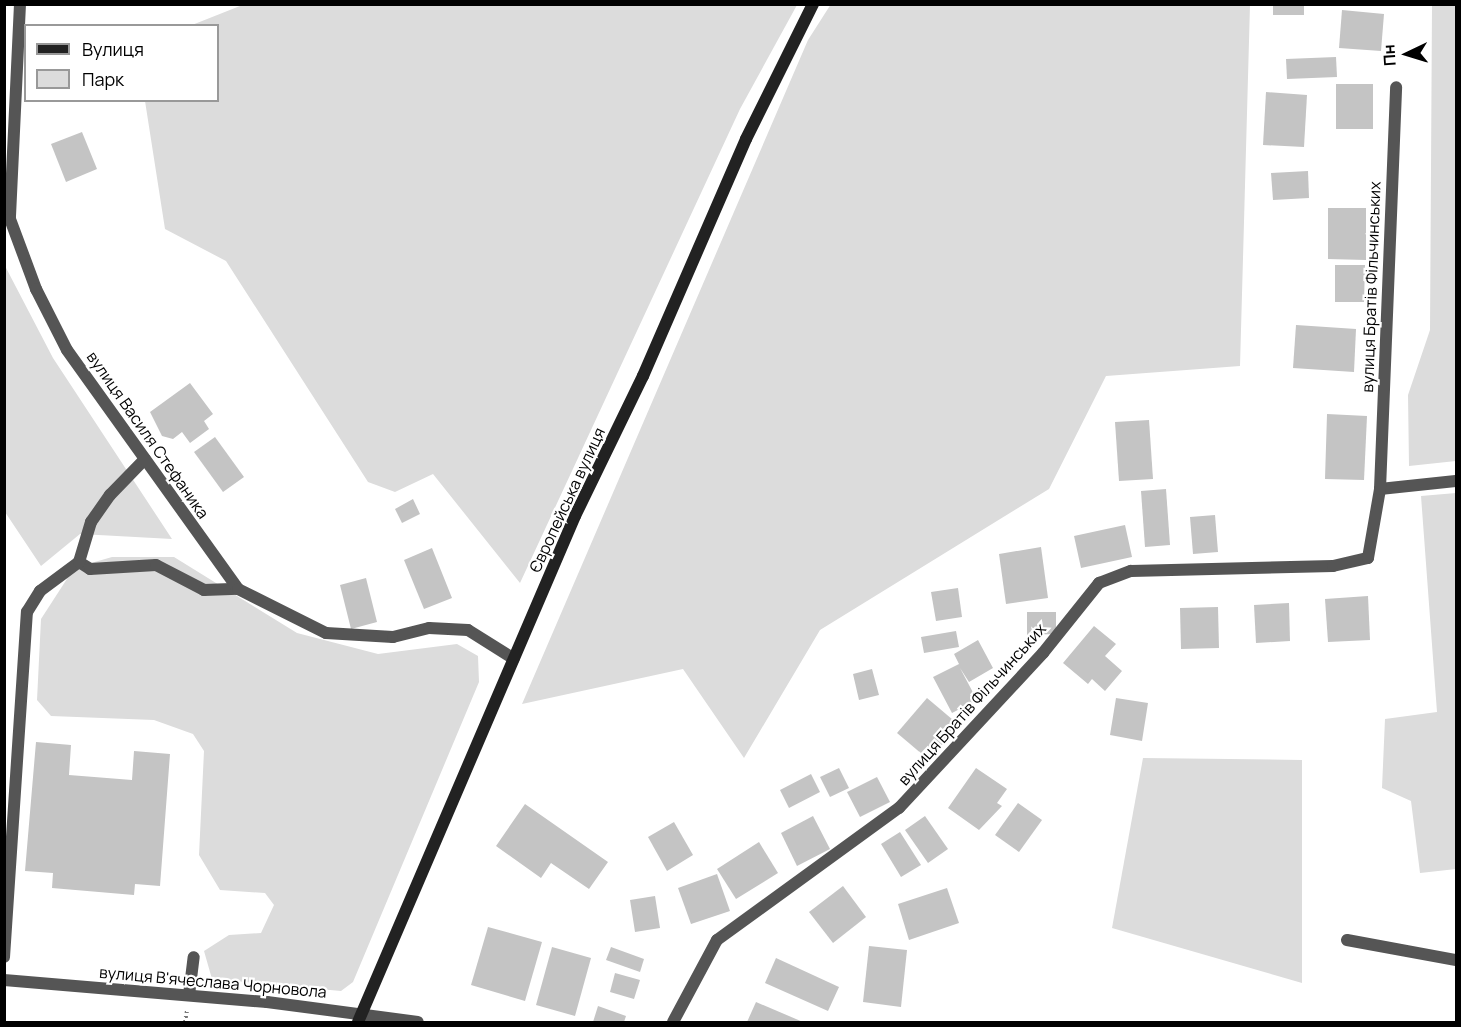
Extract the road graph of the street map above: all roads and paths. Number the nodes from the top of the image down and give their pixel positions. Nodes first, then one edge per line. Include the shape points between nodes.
1 (20, 4) edge
2 (813, 4) edge
3 (1396, 87) dead end
4 (145, 459) junction
5 (1456, 481) edge
6 (1380, 489) junction
7 (79, 562) junction
8 (238, 589) junction
9 (514, 659) junction
10 (1347, 940) dead end
11 (4, 957) edge
12 (194, 957) dead end
13 (1456, 960) edge
14 (4, 980) edge
15 (189, 995) junction
16 (359, 1018) edge
17 (417, 1023) edge
18 (673, 1023) edge

1 - 4 street, вулиця Василя Стефаника via 10,219 36,289 67,350
2 - 9 street, Європейська вулиця via 746,139
3 - 6 street, вулиця Братів Фільчинських
4 - 7 street via 110,495 91,522
4 - 8 street, вулиця Василя Стефаника
5 - 6 street
6 - 18 street, вулиця Братів Фільчинських via 1368,558 1333,566 1131,572 1099,583 1043,653 899,808 717,940
7 - 8 street via 90,569 156,565 197,588
7 - 11 street via 40,591 27,612
8 - 9 street, вулиця Василя Стефаника via 326,633 393,637 429,628 468,630
9 - 16 street, Європейська вулиця
10 - 13 street
12 - 15 street
14 - 15 street, вулиця В'ячеслава Чорновола
15 - 16 street, вулиця В'ячеслава Чорновола
16 - 17 street, вулиця В'ячеслава Чорновола

